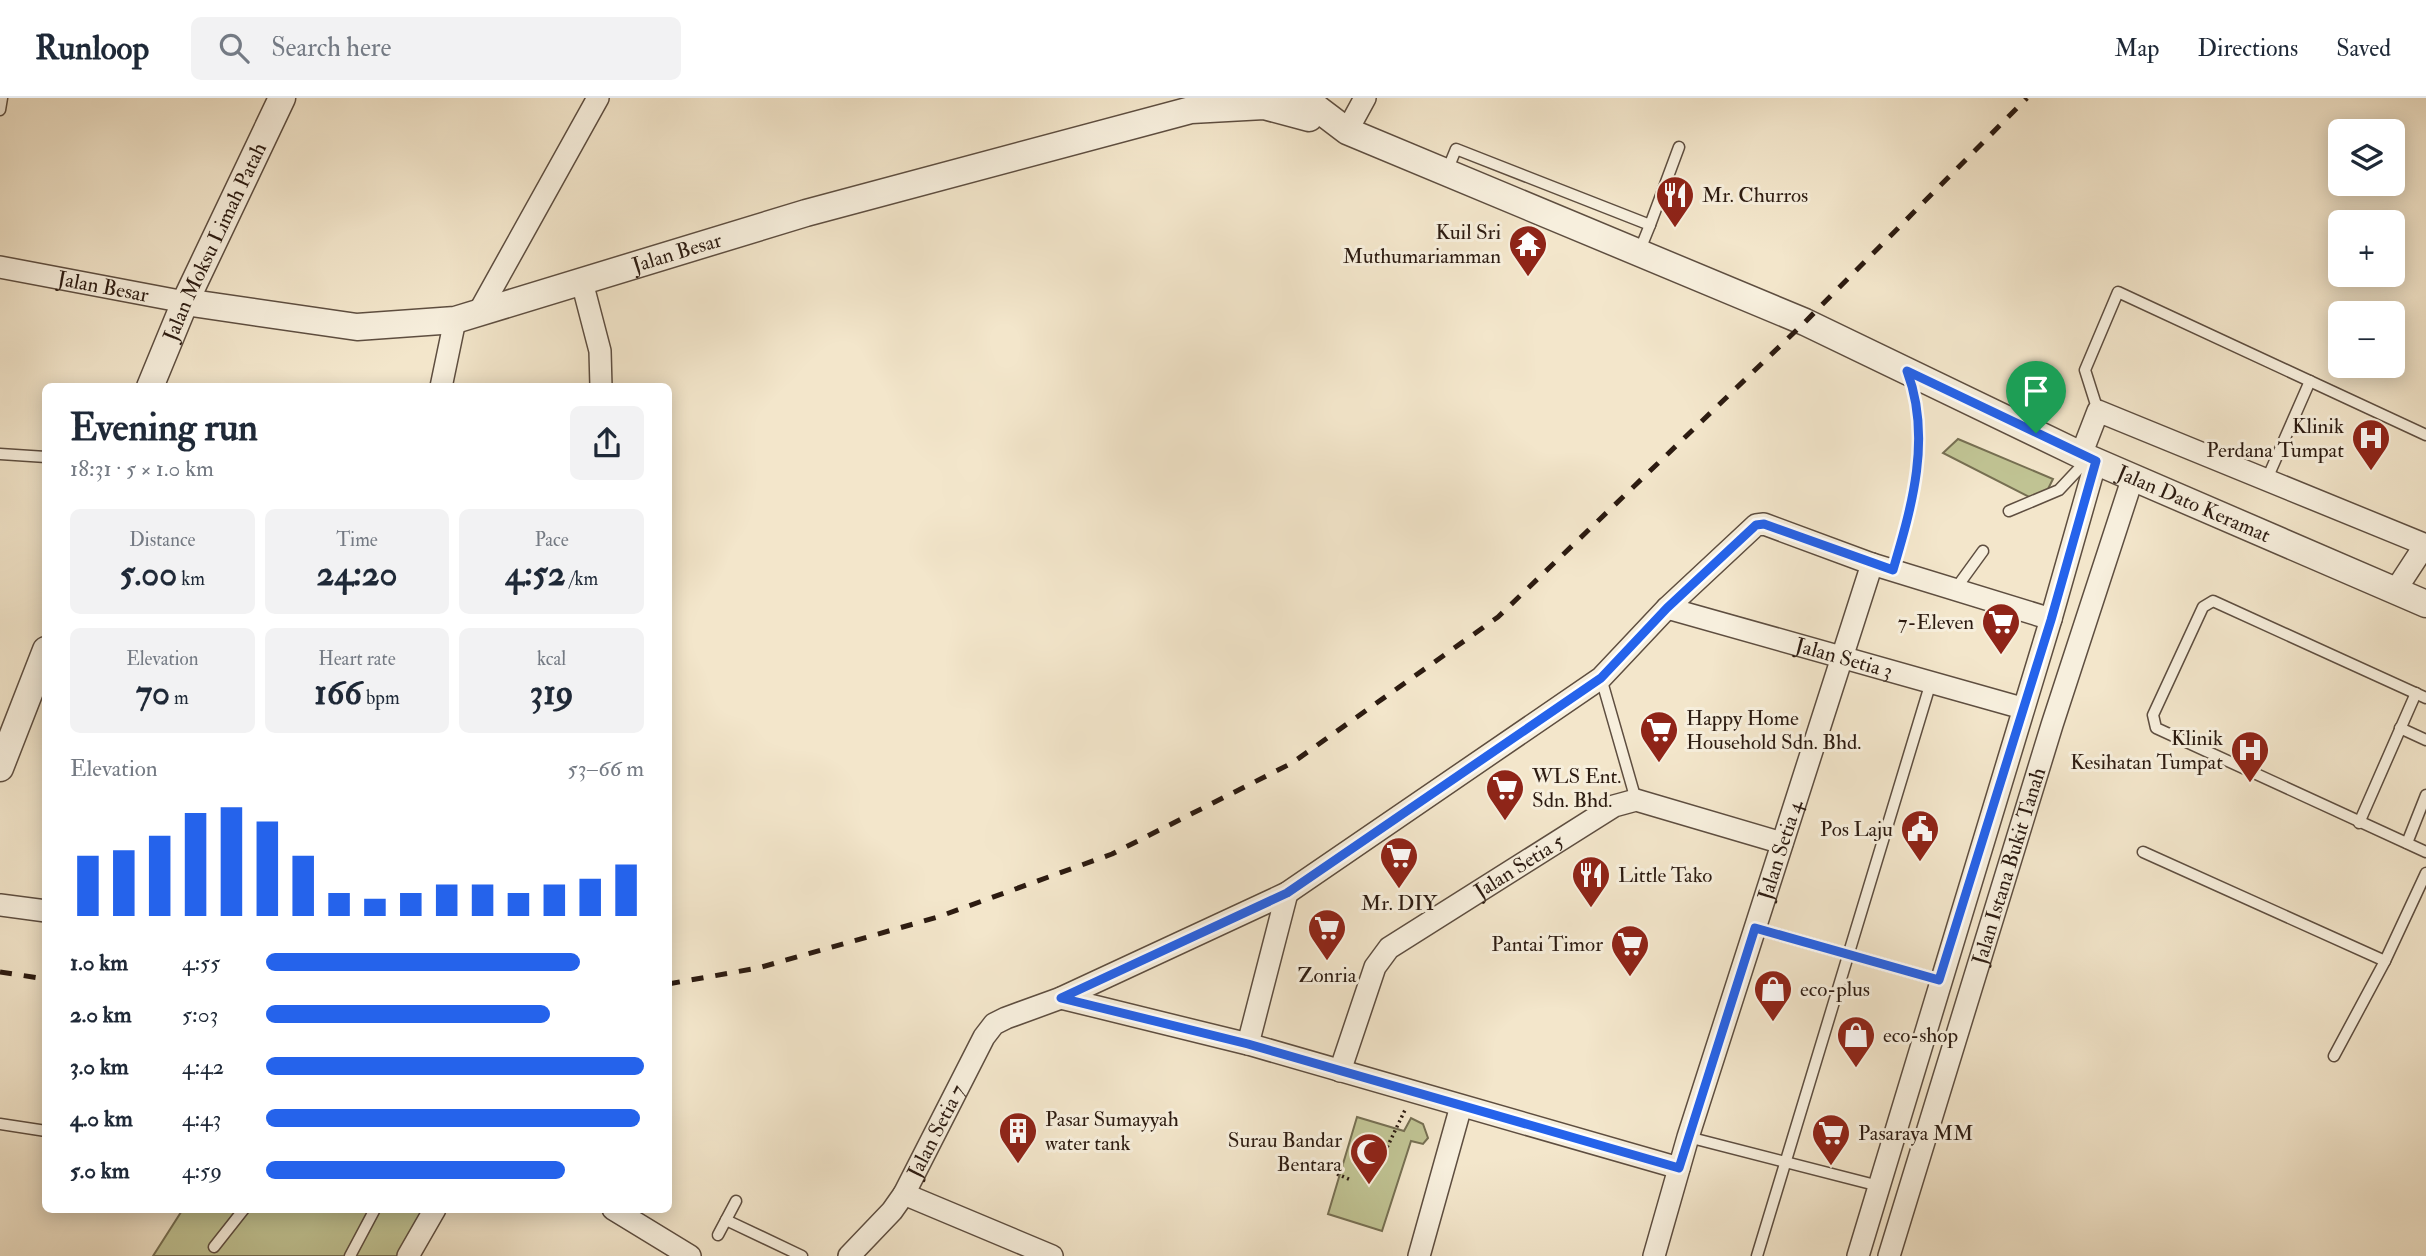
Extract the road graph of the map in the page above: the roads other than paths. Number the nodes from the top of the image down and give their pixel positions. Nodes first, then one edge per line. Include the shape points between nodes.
1 (2, 98) edge
2 (282, 98) edge
3 (598, 98) edge
4 (1292, 98) edge
5 (1365, 98) edge
6 (1198, 104) edge
7 (1316, 104) edge
8 (0, 110) edge
9 (1348, 131) junction
10 (1679, 147) dead end
11 (1446, 174) junction
12 (1650, 225) junction
13 (1639, 252) junction
14 (0, 267) edge
15 (582, 282) junction
16 (185, 302) junction
17 (480, 310) junction
18 (455, 320) junction
19 (2310, 381) junction
20 (152, 383) edge
21 (442, 383) edge
22 (601, 383) edge
23 (2098, 411) junction
24 (2426, 435) edge
25 (0, 454) edge
26 (42, 457) edge
27 (2089, 458) junction
28 (2133, 477) junction
29 (2267, 479) junction
30 (2009, 511) dead end
31 (2426, 544) edge
32 (1983, 551) dead end
33 (1872, 564) junction
34 (1954, 591) junction
35 (2395, 591) junction
36 (2426, 604) edge
37 (1667, 608) junction
38 (2051, 620) junction
39 (1841, 657) junction
40 (42, 660) edge
41 (1601, 678) junction
42 (1931, 682) junction
43 (2421, 696) edge
44 (2022, 708) junction
45 (2400, 728) junction
46 (2426, 740) edge
47 (0, 768) edge
48 (2426, 795) edge
49 (1636, 800) junction
50 (2360, 823) junction
51 (1782, 842) junction
52 (2407, 843) junction
53 (2143, 852) dead end
54 (2426, 852) edge
55 (2426, 873) edge
56 (1287, 893) junction
57 (0, 905) edge
58 (42, 910) edge
59 (1755, 928) junction
60 (1847, 954) junction
61 (2385, 961) junction
62 (1939, 980) junction
63 (1061, 998) junction
64 (1248, 1044) junction
65 (2334, 1056) dead end
66 (1340, 1071) junction
67 (1461, 1105) junction
68 (0, 1124) edge
69 (42, 1130) edge
70 (1688, 1138) junction
71 (1785, 1161) junction
72 (1679, 1168) junction
73 (1879, 1186) junction
74 (904, 1194) junction
75 (736, 1201) dead end
76 (241, 1213) edge
77 (373, 1213) edge
78 (433, 1213) edge
79 (620, 1213) edge
80 (726, 1220) junction
81 (718, 1235) dead end
82 (214, 1247) dead end
83 (350, 1256) edge
84 (408, 1256) edge
85 (690, 1256) edge
86 (802, 1256) edge
87 (849, 1256) edge
88 (1052, 1256) edge
89 (1419, 1256) edge
90 (1654, 1256) edge
91 (1756, 1256) edge
92 (1858, 1256) edge
93 (1889, 1256) edge

1 - 8 lane
2 - 16 street, Jalan Moksu Limah Patah
3 - 17 street
4 - 7 street
5 - 9 street
6 - 9 street, Jalan Besar via 1277,108
6 - 15 street, Jalan Besar via 806,213
7 - 9 street
9 - 11 street, Jalan Dato Keramat
10 - 12 lane
11 - 12 lane via 1456,149
11 - 13 street, Jalan Dato Keramat
12 - 13 lane
13 - 27 street, Jalan Dato Keramat via 1805,322
14 - 16 street, Jalan Besar
15 - 17 street, Jalan Besar
15 - 22 street via 600,351
16 - 18 street, Jalan Besar via 357,327
16 - 20 street, Jalan Moksu Limah Patah
17 - 18 street, Jalan Besar
18 - 21 street
19 - 23 lane via 2118,292 2085,370
19 - 24 lane
19 - 29 lane
23 - 27 street
23 - 29 street
25 - 26 lane
27 - 28 street, Jalan Dato Keramat
27 - 30 lane via 2059,490
27 - 38 street
28 - 35 street, Jalan Dato Keramat
28 - 93 street, Jalan Istana Bukit Tanah
29 - 31 street
31 - 35 street
32 - 34 lane
33 - 34 street
33 - 37 street via 1759,524
33 - 39 street, Jalan Setia 4
34 - 38 street
35 - 36 street, Jalan Dato Keramat
37 - 39 street, Jalan Setia 3
37 - 41 street
38 - 44 street
39 - 42 street, Jalan Setia 3
39 - 51 street, Jalan Setia 4
40 - 47 street
41 - 49 lane
41 - 56 street
42 - 44 street, Jalan Setia 3
42 - 60 lane
43 - 45 lane
43 - 50 lane via 2213,601 2203,607 2155,709 2156,728
44 - 62 street
45 - 46 lane
45 - 50 lane
48 - 52 lane
49 - 51 street
49 - 66 street, Jalan Setia 5 via 1614,806 1390,948 1375,967
50 - 52 lane
51 - 59 street, Jalan Setia 4
52 - 54 lane
53 - 61 lane
55 - 61 lane
56 - 63 street
56 - 64 street
57 - 58 street
59 - 60 lane
59 - 70 street, Jalan Setia 4
60 - 62 lane
60 - 71 lane
61 - 65 lane
62 - 73 street
63 - 64 street
63 - 74 street, Jalan Setia 7 via 994,1024
64 - 66 street
66 - 67 street
67 - 72 street
67 - 89 street
68 - 69 lane
70 - 71 lane
70 - 72 street, Jalan Setia 4
71 - 73 lane
71 - 91 lane
72 - 90 street, Jalan Setia 4
73 - 92 street
74 - 87 street
74 - 88 street, Jalan Setia 7
75 - 80 lane
76 - 82 lane
77 - 83 lane
78 - 84 street
79 - 85 street
80 - 81 lane
80 - 86 lane

